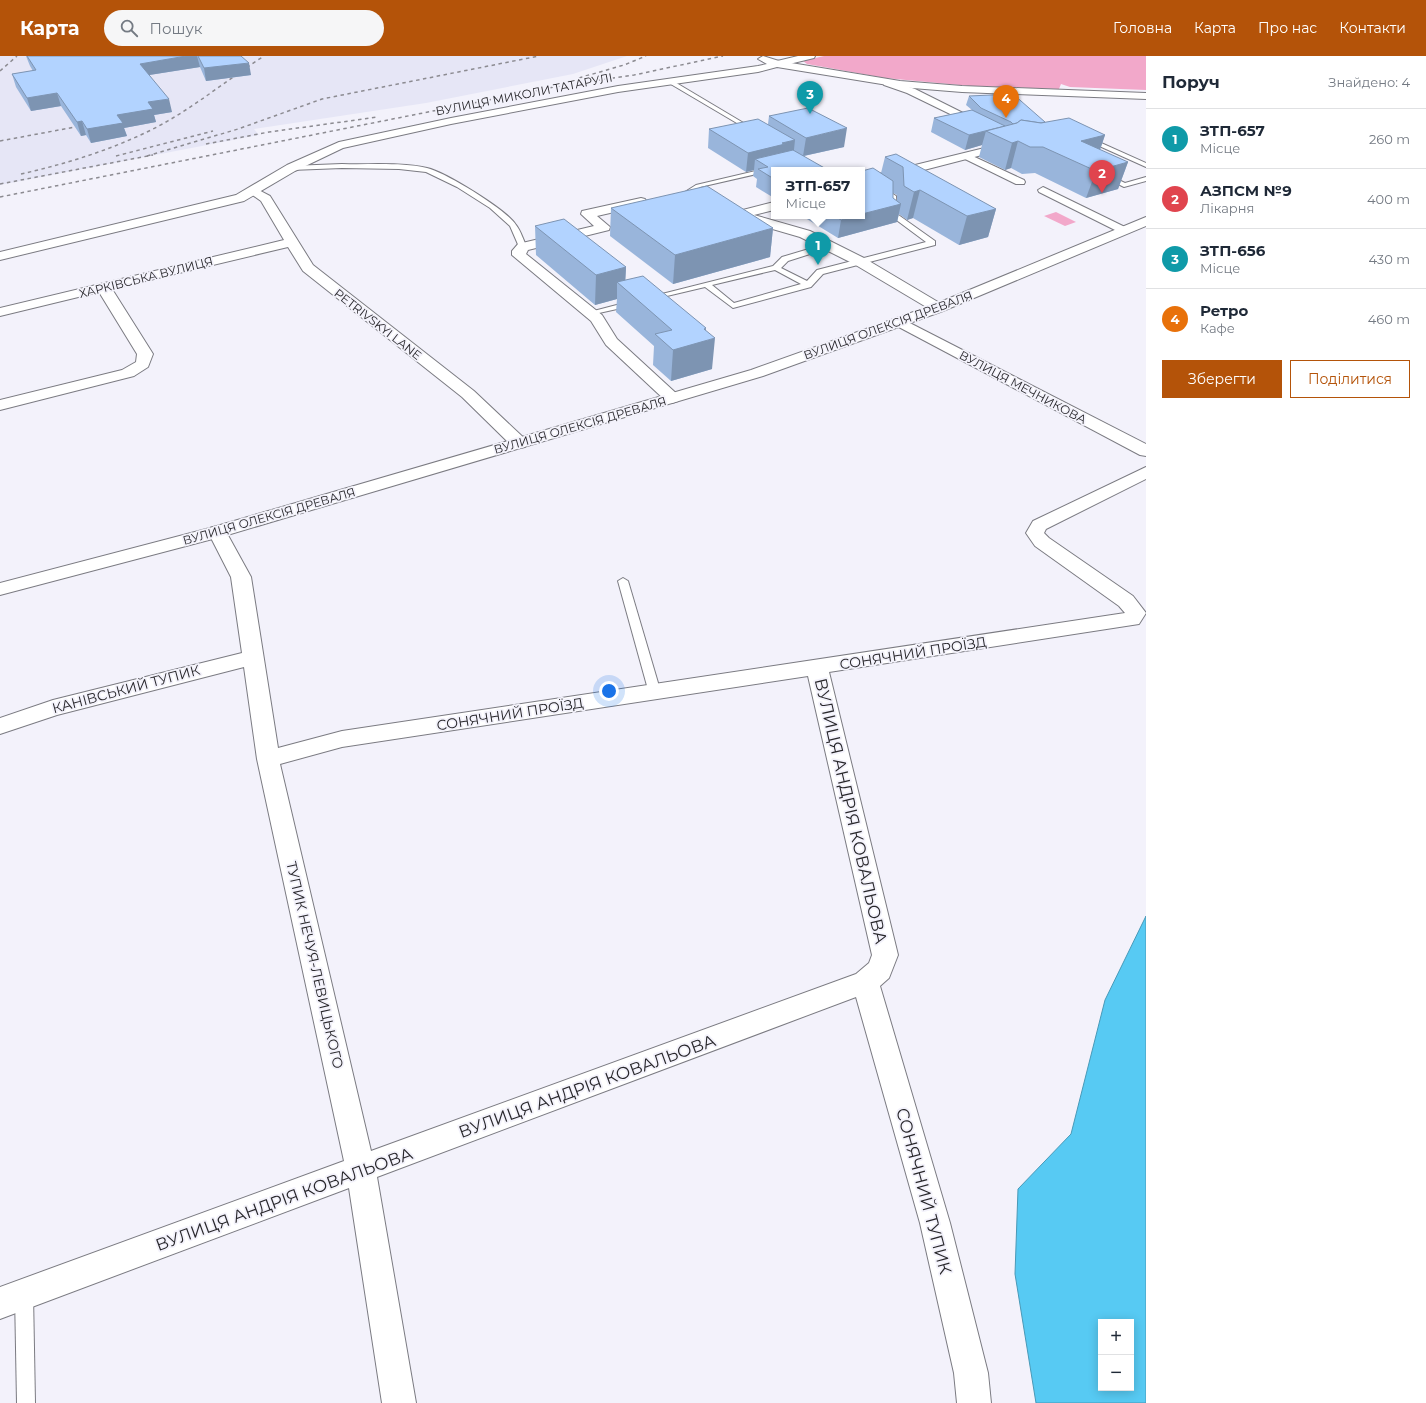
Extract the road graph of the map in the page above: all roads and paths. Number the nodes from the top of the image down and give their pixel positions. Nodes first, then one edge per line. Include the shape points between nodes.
1 (757, 56) edge
2 (810, 56) edge
3 (777, 64) junction
4 (671, 82) junction
5 (888, 83) junction
6 (1146, 96) edge
7 (990, 129) edge
8 (759, 134) edge
9 (1082, 137) edge
10 (1011, 141) edge
11 (966, 156) junction
12 (1146, 165) edge
13 (291, 168) junction
14 (771, 169) edge
15 (1100, 173) edge
16 (1146, 179) edge
17 (865, 182) edge
18 (1020, 182) dead end
19 (1044, 190) dead end
20 (253, 191) junction
21 (704, 202) joint
22 (655, 204) edge
23 (678, 204) edge
24 (771, 207) edge
25 (1087, 212) junction
26 (1076, 216) dead end
27 (1146, 222) edge
28 (1125, 231) junction
29 (292, 242) junction
30 (829, 245) junction
31 (523, 247) junction
32 (0, 256) edge
33 (859, 261) junction
34 (776, 268) junction
35 (706, 284) junction
36 (808, 286) junction
37 (103, 288) junction
38 (938, 308) junction
39 (0, 312) edge
40 (590, 313) junction
41 (900, 322) junction
42 (672, 398) junction
43 (0, 405) edge
44 (519, 443) junction
45 (1144, 448) edge
46 (1146, 472) edge
47 (217, 532) junction
48 (623, 581) dead end
49 (0, 589) edge
50 (253, 657) junction
51 (817, 668) junction
52 (655, 693) junction
53 (0, 726) edge
54 (268, 758) junction
55 (864, 982) junction
56 (361, 1170) junction
57 (12, 1299) edge
58 (26, 1403) edge
59 (399, 1403) edge
60 (974, 1403) edge

1 - 3 street
2 - 3 street, ВУЛИЦЯ МИКОЛИ ТАТАРУЛІ
3 - 4 street, ВУЛИЦЯ МИКОЛИ ТАТАРУЛІ
3 - 5 street
4 - 8 lane
4 - 13 street, ВУЛИЦЯ МИКОЛИ ТАТАРУЛІ via 598,92 367,139 339,146
5 - 6 street via 962,90
5 - 7 street via 911,91
9 - 12 lane
10 - 11 street
11 - 17 street
11 - 18 street
13 - 20 street, ВУЛИЦЯ МИКОЛИ ТАТАРУЛІ
13 - 31 lane via 384,167 427,170 492,207 513,224
14 - 21 lane via 698,186 688,192
15 - 16 lane via 1124,185
17 - 33 lane via 894,197 893,215 932,243
19 - 25 street
20 - 29 street, PETRIVSKYI LANE via 266,199
20 - 32 street via 225,203
21 - 23 street
22 - 31 street via 644,202 587,214 604,227
24 - 30 street via 733,213 798,231
25 - 26 street
25 - 28 street
27 - 28 street, ВУЛИЦЯ ОЛЕКСІЯ ДРЕВАЛЯ
28 - 38 street, ВУЛИЦЯ ОЛЕКСІЯ ДРЕВАЛЯ
29 - 37 street, ХАРКІВСЬКА ВУЛИЦЯ
29 - 44 street, PETRIVSKYI LANE via 308,268 468,394
30 - 33 street
30 - 34 lane via 785,259
31 - 40 street via 519,250 519,255
33 - 36 lane via 820,272
33 - 38 street
34 - 35 lane
34 - 36 lane
35 - 36 lane via 733,306
35 - 40 lane
37 - 39 street, ХАРКІВСЬКА ВУЛИЦЯ
37 - 43 street via 145,354 143,364 128,373
38 - 41 street, ВУЛИЦЯ ОЛЕКСІЯ ДРЕВАЛЯ
40 - 42 street via 597,318 611,342
41 - 42 street, ВУЛИЦЯ ОЛЕКСІЯ ДРЕВАЛЯ via 757,373
41 - 45 street, ВУЛИЦЯ МЕЧНИКОВА
42 - 44 street, ВУЛИЦЯ ОЛЕКСІЯ ДРЕВАЛЯ
44 - 47 street, ВУЛИЦЯ ОЛЕКСІЯ ДРЕВАЛЯ
46 - 51 street, СОНЯЧНИЙ ПРОЇЗД via 1039,524 1035,533 1042,542 1126,601 1136,612 1132,619
47 - 49 street, ВУЛИЦЯ ОЛЕКСІЯ ДРЕВАЛЯ
47 - 50 street, ТУПИК НЕЧУЯ-ЛЕВИЦЬКОГО via 241,577
48 - 52 lane
50 - 53 street, КАНІВСЬКИЙ ТУПИК via 53,708
50 - 54 street, ТУПИК НЕЧУЯ-ЛЕВИЦЬКОГО
51 - 52 street, СОНЯЧНИЙ ПРОЇЗД
51 - 55 street, ВУЛИЦЯ АНДРІЯ КОВАЛЬОВА via 885,955 880,970
52 - 54 street, СОНЯЧНИЙ ПРОЇЗД via 342,739
54 - 56 street, ТУПИК НЕЧУЯ-ЛЕВИЦЬКОГО
55 - 56 street, ВУЛИЦЯ АНДРІЯ КОВАЛЬОВА
55 - 60 street, СОНЯЧНИЙ ТУПИК via 935,1222 971,1373
56 - 57 street, ВУЛИЦЯ АНДРІЯ КОВАЛЬОВА
56 - 59 street, ТУПИК НЕЧУЯ-ЛЕВИЦЬКОГО
57 - 58 lane

